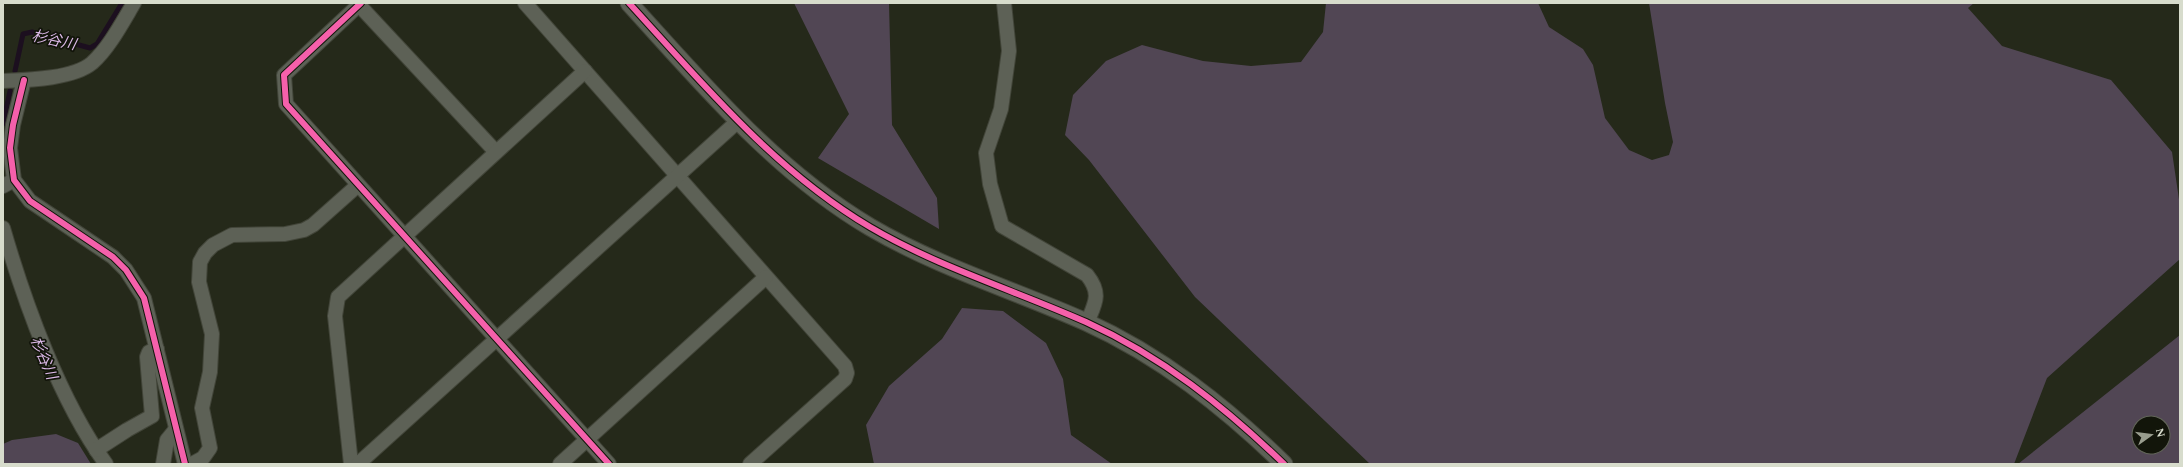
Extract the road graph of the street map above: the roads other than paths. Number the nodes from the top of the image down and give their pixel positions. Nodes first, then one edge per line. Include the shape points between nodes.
1 (134, 3) edge
2 (526, 3) edge
3 (629, 3) edge
4 (1004, 3) edge
5 (360, 4) edge
6 (585, 71) junction
7 (24, 80) junction
8 (3, 81) edge
9 (737, 122) junction
10 (496, 152) junction
11 (678, 177) junction
12 (9, 183) edge
13 (358, 185) junction
14 (3, 228) edge
15 (403, 236) junction
16 (766, 277) junction
17 (1087, 323) junction
18 (495, 339) junction
19 (157, 348) junction
20 (176, 429) junction
21 (587, 440) junction
22 (96, 450) junction
23 (106, 464) edge
24 (163, 464) edge
25 (185, 464) edge
26 (192, 464) edge
27 (351, 464) edge
28 (358, 464) edge
29 (560, 464) edge
30 (609, 464) edge
31 (750, 464) edge
32 (1284, 464) edge

1 - 7 street via 100,55 91,64 76,72
2 - 6 street
3 - 9 street
4 - 17 street via 1009,51 1001,109 986,153 990,184 1002,226 1087,275 1094,284 1097,293
5 - 10 street
5 - 13 street via 284,75 286,104
6 - 10 street
6 - 11 street
7 - 8 street
7 - 12 street via 13,125
9 - 11 street
9 - 17 street via 792,172 868,226 907,248 960,272
10 - 15 street
11 - 16 street
11 - 18 street
12 - 19 street via 30,201 99,246 126,270 144,298
13 - 15 street
13 - 26 street via 304,230 285,234 232,235 217,241 205,253 200,262 199,282 212,334 210,372 202,408 210,448 203,458
14 - 22 street via 30,309 53,367 75,416
15 - 18 street
15 - 27 street via 338,297 335,316
16 - 21 street
16 - 31 street via 845,366 847,373 845,379
17 - 32 street via 1135,348 1206,395
18 - 21 street
18 - 28 street
19 - 20 street
19 - 22 street via 149,352 147,357 152,416
20 - 24 street via 167,440
20 - 25 street
21 - 29 street
21 - 30 street
22 - 23 street

